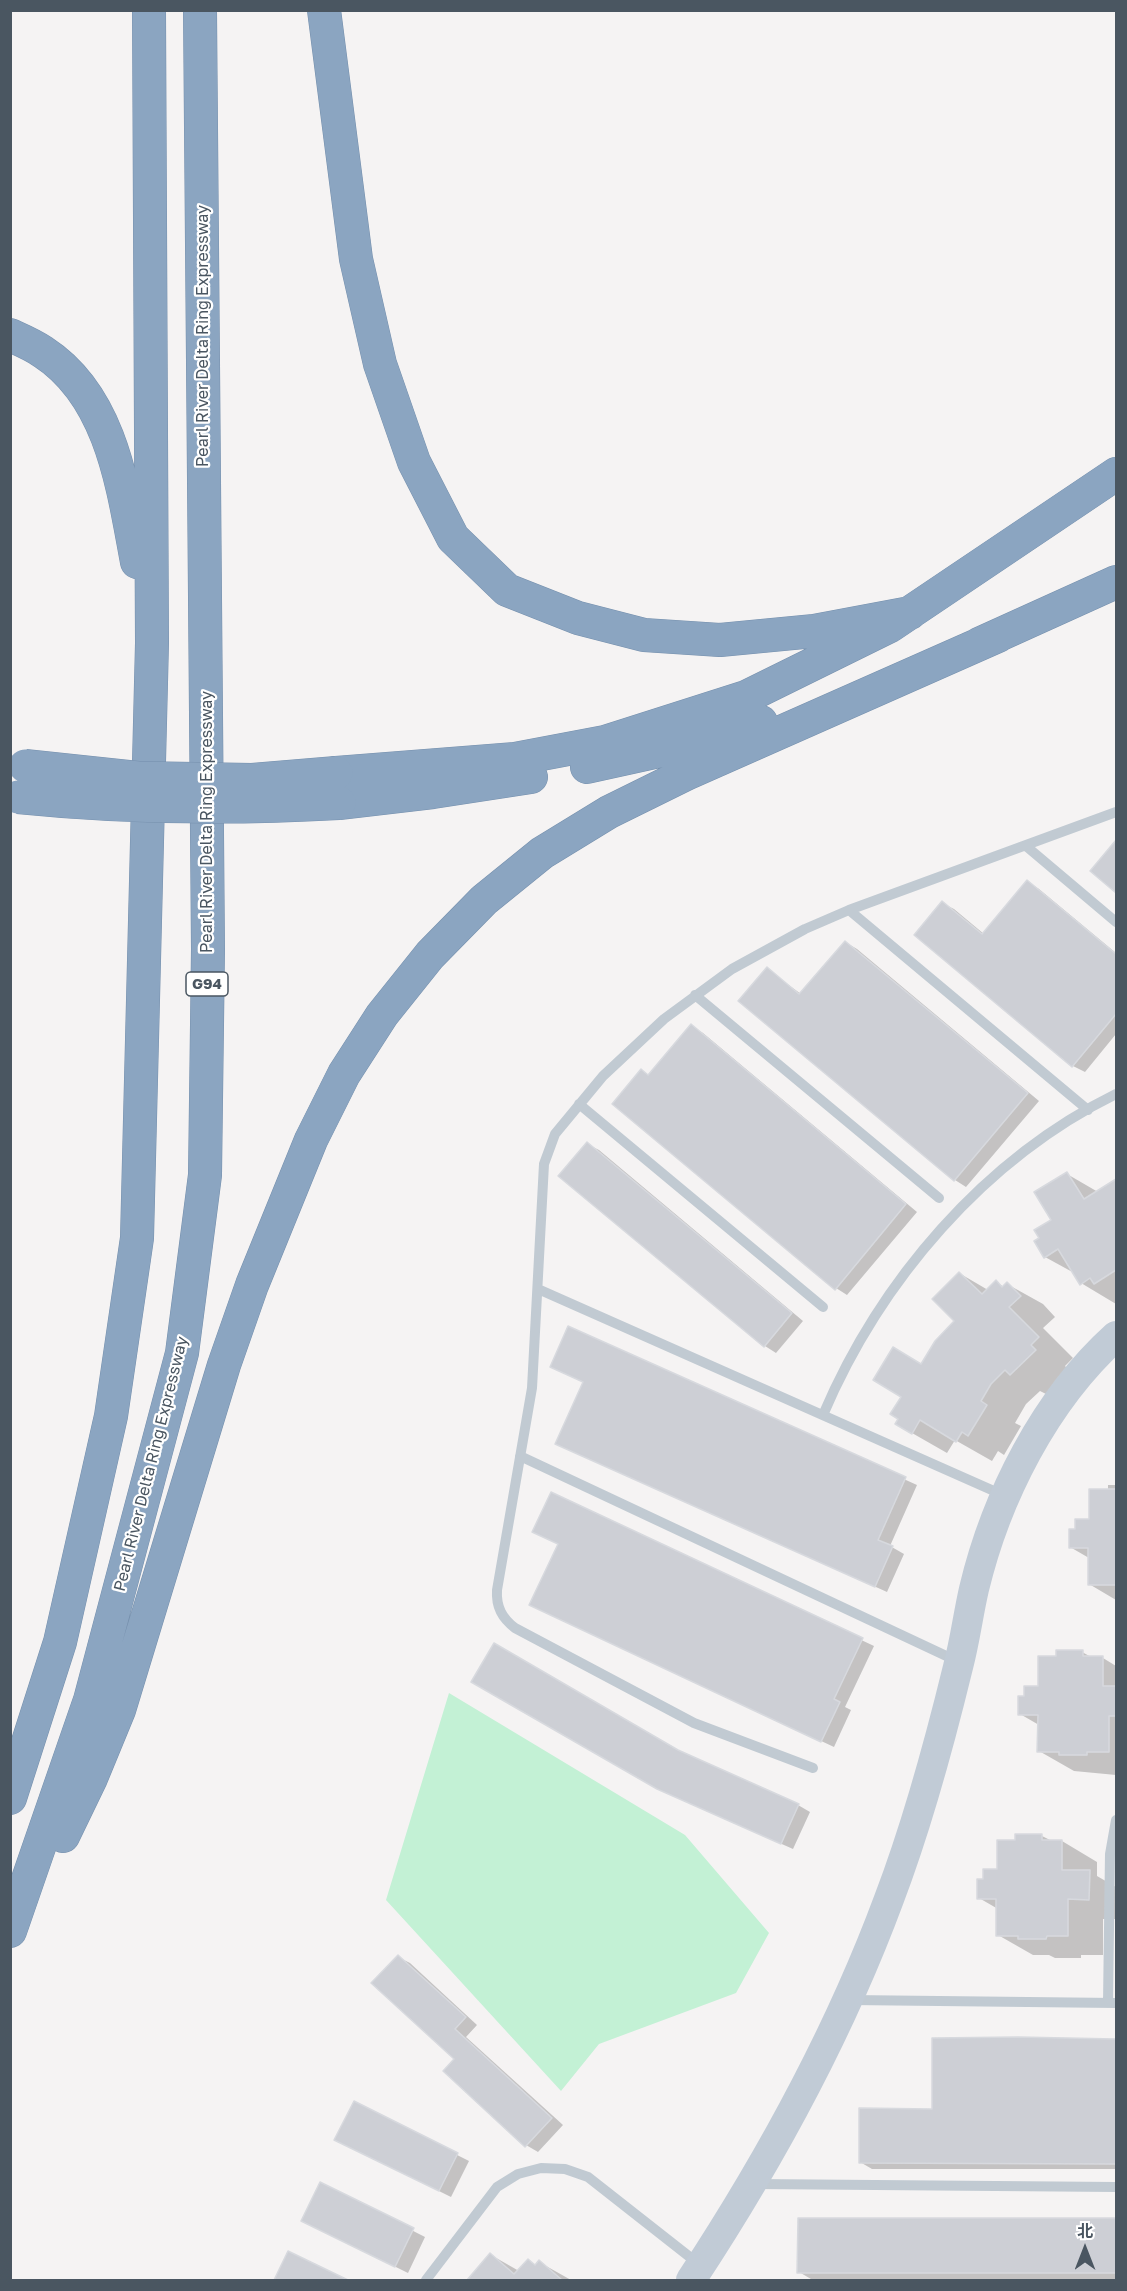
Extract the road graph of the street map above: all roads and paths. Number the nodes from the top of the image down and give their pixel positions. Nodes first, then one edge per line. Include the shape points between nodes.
1 (149, 10) edge
2 (200, 10) edge
3 (324, 10) edge
4 (10, 335) edge
5 (1116, 474) edge
6 (1116, 582) edge
7 (910, 613) junction
8 (998, 636) junction
9 (152, 643) junction
10 (16, 780) edge
11 (338, 788) junction
12 (1116, 812) edge
13 (1026, 846) junction
14 (849, 910) junction
15 (1116, 921) edge
16 (695, 994) junction
17 (1116, 1094) edge
18 (579, 1104) junction
19 (1088, 1110) junction
20 (939, 1198) dead end
21 (538, 1289) junction
22 (823, 1307) dead end
23 (1116, 1336) edge
24 (823, 1415) junction
25 (520, 1456) junction
26 (1006, 1497) junction
27 (960, 1662) junction
28 (813, 1768) dead end
29 (10, 1798) edge
30 (1116, 1821) edge
31 (10, 1931) edge
32 (10, 1942) edge
33 (848, 2000) junction
34 (1112, 2003) edge
35 (752, 2184) junction
36 (1116, 2187) edge
37 (695, 2273) edge
38 (426, 2280) edge

1 - 9 highway
2 - 31 highway, Pearl River Delta Ring Expressway / G94 via 208,950 205,1175 182,1353 90,1700
3 - 7 highway via 356,259 380,364 414,462 453,538 507,590 578,618 644,635 720,640 814,631
4 - 9 highway via 44,352 76,382 102,423 120,473
5 - 7 highway
6 - 8 highway
7 - 11 highway via 746,697 605,742
8 - 11 highway via 779,716 687,745 609,763 518,780
8 - 32 highway via 686,774 599,818 542,853 484,900 430,955 382,1015 344,1074 282,1207 225,1365 119,1710 91,1778
9 - 29 highway via 137,1238 111,1416 73,1585 60,1642
10 - 11 highway, bridge via 252,780
12 - 13 lane
13 - 14 lane
13 - 15 lane
14 - 16 lane via 768,948
14 - 19 lane
16 - 18 lane via 633,1047
16 - 20 lane
17 - 19 lane
18 - 21 lane via 555,1134 544,1164
18 - 22 lane
19 - 24 lane via 1035,1144 976,1193 923,1249 878,1310
21 - 24 lane
21 - 25 lane via 532,1388
23 - 26 street via 1078,1377 1047,1419
24 - 26 lane
25 - 27 lane
25 - 28 lane via 497,1590 498,1607 508,1622 694,1723
26 - 27 street via 984,1553
27 - 33 street via 913,1831
30 - 34 lane via 1110,1854
33 - 34 lane
33 - 35 street via 801,2097
35 - 36 lane
35 - 37 street
37 - 38 lane via 588,2177 565,2169 541,2168 518,2174 497,2187

